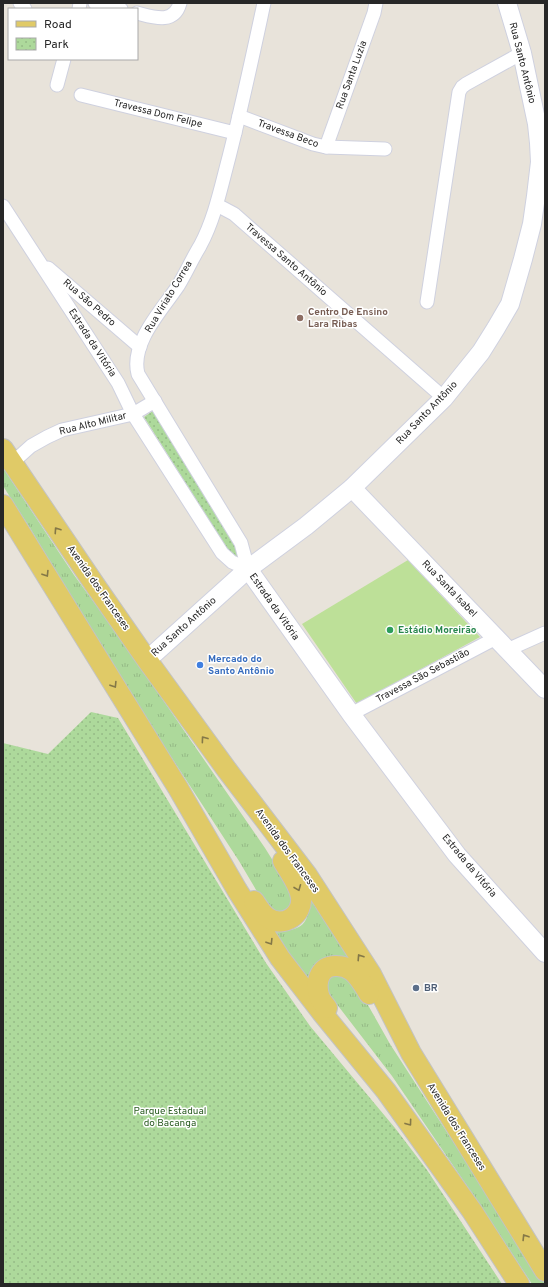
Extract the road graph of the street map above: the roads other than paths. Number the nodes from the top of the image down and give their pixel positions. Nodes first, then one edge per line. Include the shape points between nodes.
1 (95, 3) edge
2 (180, 3) edge
3 (264, 3) edge
4 (376, 3) edge
5 (507, 3) edge
6 (117, 8) edge
7 (138, 13) edge
8 (522, 53) junction
9 (64, 60) edge
10 (57, 85) dead end
11 (81, 95) dead end
12 (239, 116) junction
13 (235, 133) junction
14 (326, 147) junction
15 (385, 149) dead end
16 (216, 205) junction
17 (3, 206) edge
18 (38, 259) junction
19 (427, 302) dead end
20 (140, 347) junction
21 (444, 398) junction
22 (155, 401) junction
23 (133, 414) junction
24 (7, 456) edge
25 (352, 488) junction
26 (3, 505) edge
27 (248, 569) junction
28 (545, 633) edge
29 (501, 644) junction
30 (147, 660) junction
31 (545, 689) edge
32 (351, 714) junction
33 (227, 770) junction
34 (178, 788) junction
35 (545, 953) edge
36 (411, 1053) junction
37 (386, 1091) junction
38 (545, 1271) edge
39 (519, 1284) edge

1 - 6 street
2 - 7 street via 173,15 166,18
3 - 12 street, Rua Viriato Correa
4 - 14 street, Rua Santa Luzia
5 - 8 street, Rua Santo Antônio
8 - 19 street via 466,84 459,92
8 - 21 street, Rua Santo Antônio via 539,143 538,182 532,224 510,304 481,352
9 - 10 street
11 - 13 street, Travessa Dom Felipe
12 - 13 street, Rua Viriato Correa
12 - 14 street, Travessa Beco
13 - 16 street, Rua Viriato Correa
14 - 15 street, Travessa Beco
16 - 20 street, Rua Viriato Correa via 203,240
16 - 21 street, Travessa Santo Antônio via 234,214
17 - 18 street, Estrada da Vitória
18 - 20 street, Rua São Pedro
18 - 23 street, Estrada da Vitória via 118,383
20 - 22 street, Rua Viriato Correa via 136,361 138,374
21 - 25 street, Rua Santo Antônio
22 - 23 street, Rua Alto Militar
22 - 27 street, Rua Viriato Correa via 241,543
23 - 24 street, Rua Alto Militar via 62,430
23 - 27 street, Estrada da Vitória via 222,553 232,562
30 -> 24 main road, Avenida dos Franceses
25 - 27 street, Rua Santo Antônio
25 - 29 street, Rua Santa Isabel
26 -> 34 main road
27 - 30 street, Rua Santo Antônio
27 - 32 street, Estrada da Vitória
28 - 29 street, Travessa São Sebastião
29 - 31 street, Rua Santa Isabel
29 - 32 street, Travessa São Sebastião
33 -> 30 main road, Avenida dos Franceses
32 - 35 street, Estrada da Vitória via 457,855
33 -> 34 main road via 299,889 300,907 290,919 273,921 263,914
36 -> 33 main road, Avenida dos Franceses via 371,974 311,882
34 -> 37 main road via 280,958
36 - 37 main road via 351,970 334,966 320,973 317,984 320,1000
38 -> 36 main road, Avenida dos Franceses
37 -> 39 main road via 472,1210

